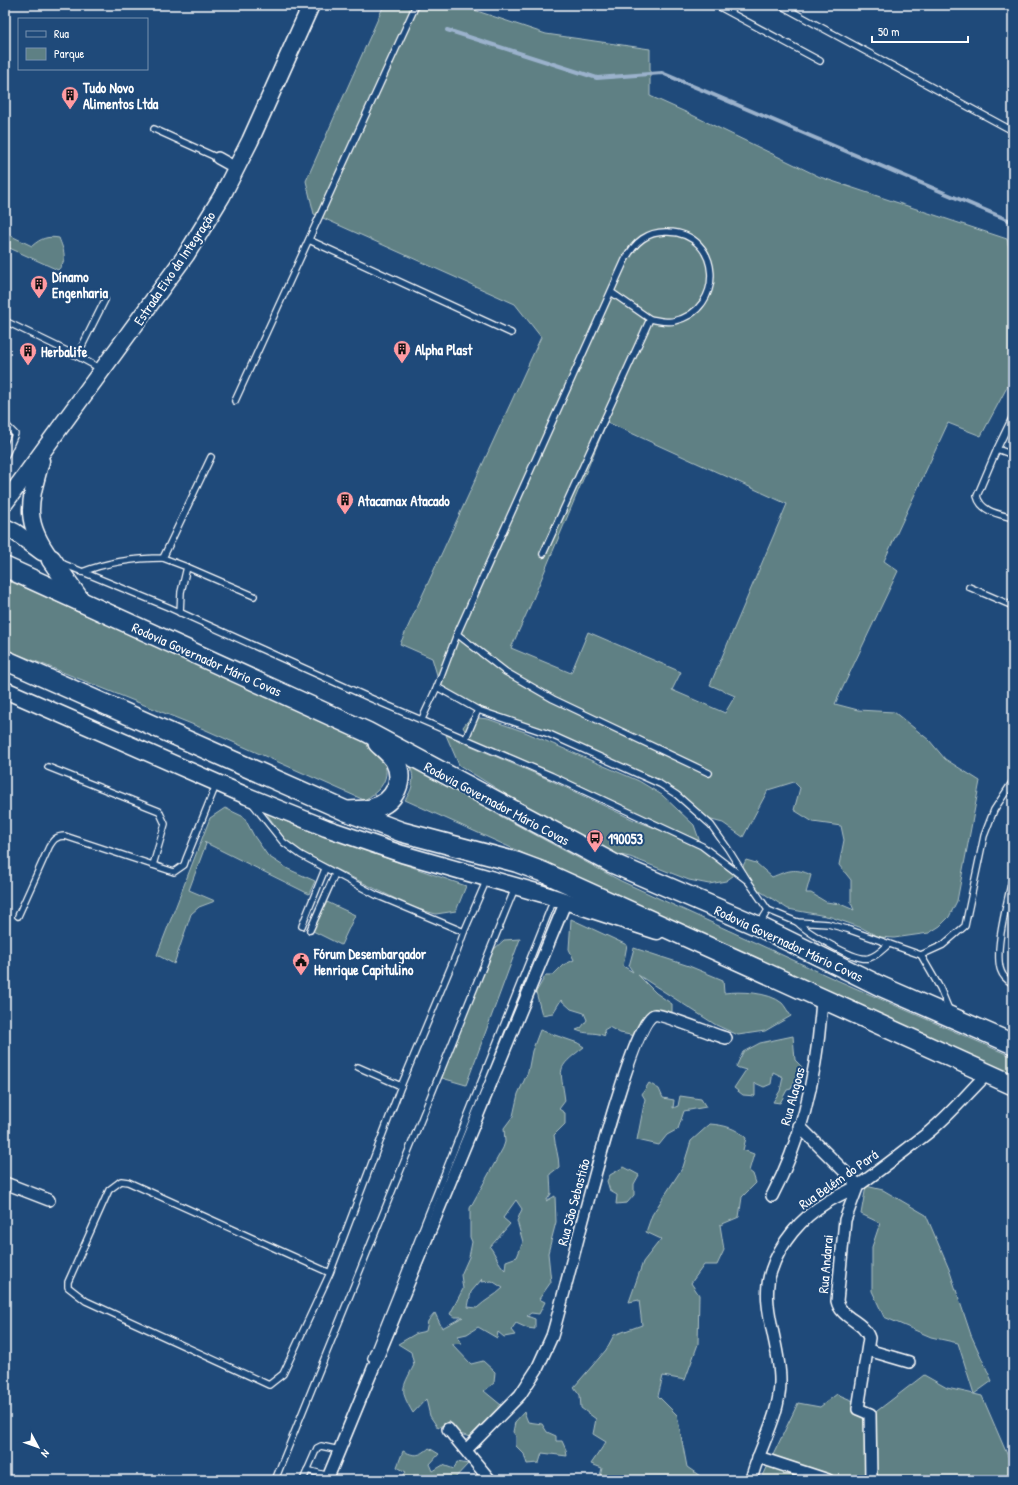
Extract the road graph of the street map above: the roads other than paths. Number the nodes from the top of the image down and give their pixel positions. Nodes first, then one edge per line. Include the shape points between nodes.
1 (311, 5) edge
2 (416, 5) edge
3 (716, 5) edge
4 (780, 5) edge
5 (820, 61) dead end
6 (154, 129) dead end
7 (1013, 131) edge
8 (218, 158) joint
9 (236, 168) junction
10 (309, 240) junction
11 (611, 292) junction
12 (105, 300) dead end
13 (650, 319) junction
14 (5, 321) edge
15 (511, 333) dead end
16 (77, 356) junction
17 (103, 370) junction
18 (236, 401) dead end
19 (1013, 416) edge
20 (5, 424) edge
21 (997, 449) junction
22 (43, 452) junction
23 (1013, 455) edge
24 (5, 457) edge
25 (211, 457) dead end
26 (7, 497) edge
27 (1013, 518) edge
28 (5, 527) edge
29 (543, 554) dead end
30 (163, 558) junction
31 (51, 559) junction
32 (5, 567) edge
33 (187, 567) junction
34 (82, 572) junction
35 (969, 587) dead end
36 (254, 596) dead end
37 (82, 603) junction
38 (1013, 606) edge
39 (180, 613) junction
40 (457, 634) junction
41 (5, 660) edge
42 (437, 687) junction
43 (5, 690) edge
44 (478, 710) junction
45 (422, 719) junction
46 (367, 732) junction
47 (466, 738) junction
48 (48, 767) dead end
49 (708, 773) dead end
50 (1013, 781) edge
51 (217, 783) junction
52 (247, 796) junction
53 (346, 811) junction
54 (153, 865) junction
55 (325, 869) junction
56 (335, 874) junction
57 (1013, 874) edge
58 (487, 878) junction
59 (748, 881) junction
60 (516, 886) junction
61 (315, 895) junction
62 (324, 899) junction
63 (560, 899) junction
64 (768, 910) junction
65 (18, 916) dead end
66 (797, 922) junction
67 (302, 926) dead end
68 (758, 926) junction
69 (310, 930) dead end
70 (464, 932) junction
71 (693, 939) junction
72 (889, 944) junction
73 (921, 955) junction
74 (1013, 984) edge
75 (822, 998) junction
76 (952, 1017) junction
77 (726, 1038) dead end
78 (1011, 1041) edge
79 (358, 1067) dead end
80 (987, 1074) junction
81 (1013, 1085) edge
82 (401, 1086) junction
83 (799, 1126) junction
84 (5, 1183) edge
85 (858, 1185) junction
86 (772, 1196) dead end
87 (49, 1200) dead end
88 (330, 1273) junction
89 (868, 1350) junction
90 (909, 1362) dead end
91 (448, 1429) dead end
92 (335, 1449) junction
93 (466, 1450) junction
94 (758, 1457) junction
95 (307, 1470) junction
96 (325, 1478) edge
97 (275, 1480) edge
98 (303, 1480) edge
99 (490, 1480) edge
100 (751, 1480) edge
101 (828, 1480) edge
102 (871, 1480) edge

1 - 9 main road, Estrada Eixo da Integração
2 - 10 lane
3 - 5 lane
4 - 7 lane
6 - 8 lane
8 - 9 street
9 - 17 main road, Estrada Eixo da Integração via 186,256
10 - 15 lane
10 - 18 lane
11 - 13 lane
11 - 13 lane via 624,260 644,236 672,232 687,235 696,241 710,264 712,276 708,294 695,310 684,318 673,322
11 - 40 lane
12 - 16 lane
13 - 29 lane
14 - 16 lane
16 - 17 lane
17 - 22 main road, Estrada Eixo da Integração
19 - 21 lane
20 - 24 lane via 15,434
21 - 23 lane
21 - 27 lane via 977,496 983,508
22 - 26 main road, Estrada Eixo da Integração
22 - 31 main road, Estrada Eixo da Integração via 30,512 36,538
25 - 30 lane
28 - 31 main road
30 - 33 lane
30 - 34 lane via 102,564
31 - 34 lane
31 - 37 highway
32 - 37 highway, Rodovia Governador Mário Covas
33 - 36 lane
33 - 39 lane
34 - 39 lane
35 - 38 lane
37 - 46 highway, Rodovia Governador Mário Covas
39 - 45 lane
40 - 42 lane
40 - 49 lane via 506,672 553,699
41 - 53 highway
42 - 44 lane
42 - 45 lane
43 - 51 main road
44 - 47 lane
44 - 59 lane via 549,734 640,775 677,795 711,825
45 - 47 lane
46 - 53 highway via 394,760 398,769 399,784 390,798 381,805 368,810
46 - 68 highway, Rodovia Governador Mário Covas via 612,864
47 - 59 lane via 702,846
48 - 54 lane via 159,811 165,824
50 - 73 lane via 994,810 984,836 966,926 943,945
51 - 52 main road
51 - 54 lane via 184,865 174,872
52 - 55 lane via 283,842
52 - 58 main road via 369,843
53 - 71 highway via 402,832 530,867
54 - 65 lane via 59,836 49,847
55 - 56 lane
55 - 61 lane
56 - 62 lane
56 - 70 lane via 376,895
57 - 74 lane via 998,956 1000,970 1007,981
58 - 60 main road
58 - 70 lane
59 - 64 lane
60 - 63 main road
60 - 97 lane
61 - 62 lane
61 - 67 lane
62 - 69 lane
63 - 71 main road via 650,929
63 - 92 lane
63 - 96 street
64 - 66 lane
64 - 68 lane
66 - 72 lane via 828,924
66 - 72 lane via 836,948 854,956 867,958
68 - 76 highway, Rodovia Governador Mário Covas via 880,986
70 - 82 lane
71 - 75 highway
72 - 73 lane
73 - 76 lane via 940,988
75 - 80 highway
75 - 83 street, Rua Alagoas via 817,1058
76 - 78 highway, Rodovia Governador Mário Covas
77 - 93 street, Rua São Sebastião via 659,1015 651,1016 643,1026 621,1085 552,1336 537,1369 520,1395
79 - 82 lane
80 - 81 highway
80 - 85 street, Rua Belém do Pará via 929,1131
82 - 88 lane
83 - 85 street
83 - 86 street, Rua Alagoas via 790,1158
84 - 87 street
85 - 89 street, Rua Andarai via 845,1220 837,1300 842,1312 867,1334
85 - 94 street, Rua Belém do Pará via 826,1203 801,1223 778,1252 770,1272 769,1308 779,1353 780,1381 776,1407
88 - 88 lane via 283,1374 269,1385 86,1301 68,1287 109,1190 121,1181
89 - 90 street
89 - 102 street, Rua Andarai via 858,1409 870,1414
91 - 93 street
92 - 95 lane via 321,1446 317,1448
92 - 96 lane
93 - 99 street
94 - 100 street, Rua Belém do Pará
94 - 101 street
95 - 96 lane
95 - 98 lane

